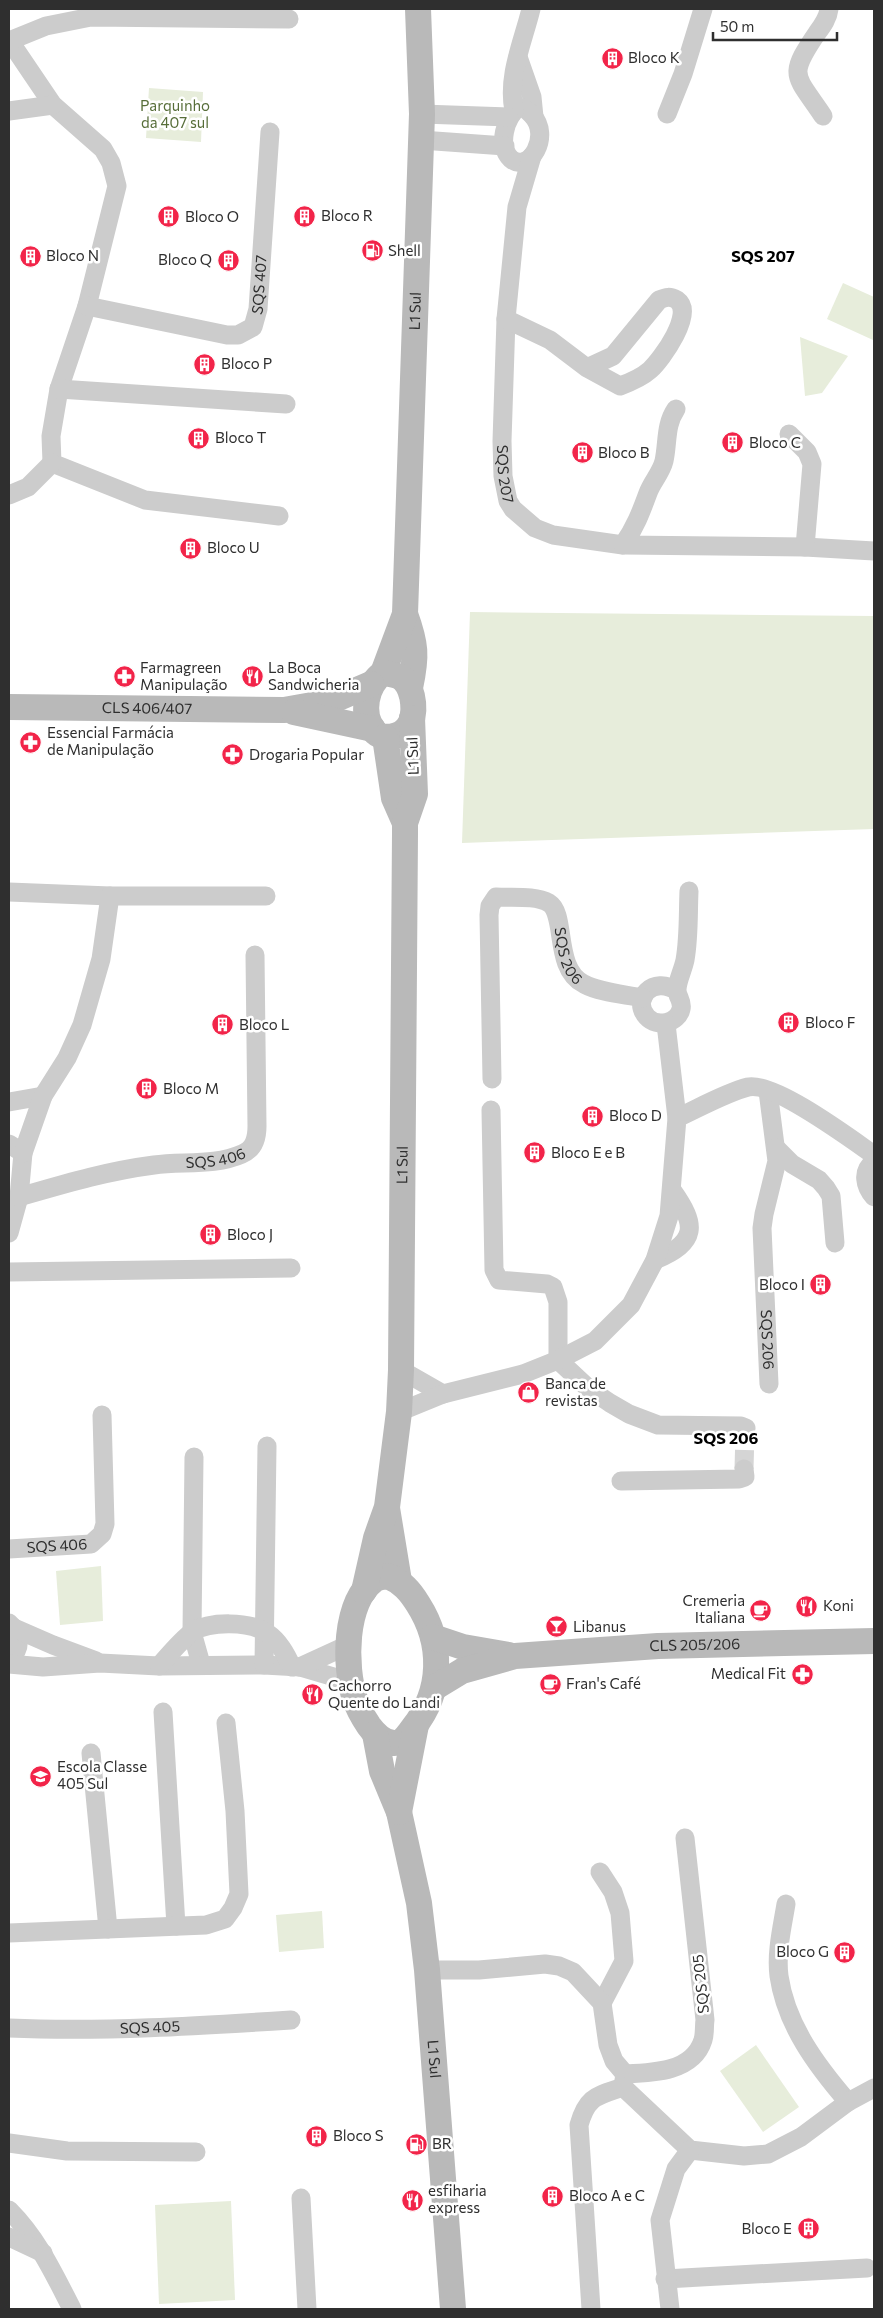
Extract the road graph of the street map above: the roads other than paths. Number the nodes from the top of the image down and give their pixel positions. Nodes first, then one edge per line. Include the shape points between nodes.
1 (418, 9) edge
2 (531, 9) edge
3 (703, 9) edge
4 (829, 9) edge
5 (289, 19) dead end
6 (9, 40) edge
7 (518, 58) junction
8 (53, 105) junction
9 (9, 110) edge
10 (422, 114) junction
11 (512, 114) junction
12 (667, 114) dead end
13 (823, 116) dead end
14 (534, 117) junction
15 (270, 132) dead end
16 (421, 140) junction
17 (509, 153) junction
18 (532, 156) junction
19 (517, 207) junction
20 (87, 306) junction
21 (506, 318) junction
22 (613, 356) junction
23 (587, 368) junction
24 (620, 386) junction
25 (60, 389) junction
26 (286, 404) dead end
27 (676, 409) dead end
28 (789, 434) dead end
29 (52, 463) junction
30 (9, 495) edge
31 (279, 516) dead end
32 (623, 545) junction
33 (805, 547) junction
34 (874, 551) edge
35 (406, 614) junction
36 (377, 679) junction
37 (410, 688) junction
38 (9, 707) edge
39 (284, 710) junction
40 (412, 718) junction
41 (379, 733) junction
42 (405, 822) junction
43 (689, 891) dead end
44 (9, 892) edge
45 (110, 896) junction
46 (266, 896) dead end
47 (256, 955) dead end
48 (677, 991) junction
49 (643, 998) junction
50 (666, 1024) junction
51 (492, 1079) dead end
52 (768, 1091) junction
53 (44, 1096) junction
54 (11, 1106) edge
55 (491, 1110) dead end
56 (678, 1118) junction
57 (16, 1148) edge
58 (776, 1148) junction
59 (874, 1155) edge
60 (874, 1162) edge
61 (19, 1197) junction
62 (874, 1197) edge
63 (10, 1227) edge
64 (835, 1243) dead end
65 (291, 1268) dead end
66 (9, 1272) edge
67 (558, 1360) junction
68 (401, 1370) junction
69 (769, 1384) dead end
70 (443, 1394) junction
71 (398, 1412) junction
72 (102, 1415) dead end
73 (745, 1432) dead end
74 (267, 1446) dead end
75 (194, 1458) dead end
76 (744, 1469) dead end
77 (620, 1481) dead end
78 (387, 1507) junction
79 (9, 1549) edge
80 (399, 1580) junction
81 (364, 1591) junction
82 (11, 1624) edge
83 (192, 1632) junction
84 (266, 1632) junction
85 (434, 1638) junction
86 (874, 1641) edge
87 (348, 1644) junction
88 (515, 1656) junction
89 (9, 1660) edge
90 (100, 1663) junction
91 (9, 1664) edge
92 (201, 1664) junction
93 (264, 1665) junction
94 (159, 1666) junction
95 (296, 1667) junction
96 (351, 1682) junction
97 (434, 1688) junction
98 (163, 1712) dead end
99 (226, 1723) dead end
100 (416, 1725) junction
101 (375, 1734) junction
102 (91, 1753) dead end
103 (399, 1812) junction
104 (684, 1838) dead end
105 (600, 1872) dead end
106 (786, 1904) dead end
107 (176, 1926) junction
108 (108, 1929) junction
109 (9, 1933) edge
110 (427, 1970) junction
111 (602, 2003) junction
112 (291, 2020) dead end
113 (9, 2028) edge
114 (624, 2081) junction
115 (874, 2088) edge
116 (848, 2102) junction
117 (9, 2143) edge
118 (690, 2150) junction
119 (196, 2152) dead end
120 (301, 2198) dead end
121 (9, 2210) edge
122 (9, 2237) edge
123 (43, 2253) junction
124 (867, 2268) dead end
125 (666, 2278) junction
126 (72, 2309) edge
127 (307, 2309) edge
128 (453, 2309) edge
129 (591, 2309) edge
130 (670, 2309) edge

1 - 10 street, L1 Sul
2 - 7 street
3 - 12 street
4 - 13 street via 827,18 797,68 798,78
5 - 6 street via 91,17 46,26
6 - 8 street
7 - 11 street via 512,82
7 - 14 street via 532,97
8 - 9 street
8 - 20 street via 103,149 116,175 115,202
10 - 11 street
10 - 16 street, L1 Sul
11 - 14 street via 519,107
11 - 17 street via 506,126
14 - 18 street via 541,137
15 - 20 street, SQS 407 via 258,309 253,327 238,335 227,335
16 - 17 street
16 - 35 street, L1 Sul
17 - 18 street via 520,162
17 - 19 street, SQS 207
18 - 19 street, SQS 207
19 - 21 street, SQS 207
20 - 25 street
21 - 23 street via 550,340
21 - 32 street, SQS 207 via 502,442 508,502 535,528 553,535
22 - 23 street
22 - 24 street
22 - 24 street via 659,300 674,298 681,303 680,324 664,355 649,371
23 - 24 street
25 - 26 street
25 - 29 street via 51,436
27 - 32 street via 669,419 660,473 649,491 633,532
28 - 33 street via 807,452 812,464
29 - 30 street via 28,487
29 - 31 street via 145,500
32 - 33 street, SQS 207
33 - 34 street, SQS 207
35 - 36 street, L1 Sul
35 - 37 street, L1 Sul via 414,639 416,664
36 - 37 street via 397,675
36 - 39 street, CLS 406/407 via 329,702
36 - 41 street via 367,703 369,723
37 - 40 street
38 - 39 street, CLS 406/407
39 - 41 street, CLS 406/407
40 - 41 street via 402,733
40 - 42 street, L1 Sul via 415,794
41 - 42 street, L1 Sul via 394,798
42 - 68 street, L1 Sul
43 - 48 street via 687,944
44 - 45 street
45 - 46 street
45 - 53 street via 101,960 82,1025
47 - 61 street, SQS 406 via 257,1126 256,1139 250,1148 221,1160 155,1164 89,1176
48 - 49 street via 669,985 658,984
48 - 50 street via 682,1000 681,1010
49 - 50 street via 647,1017 656,1023
49 - 51 street, SQS 206 via 604,990 577,980 563,956 554,907 541,900 496,896 490,906
50 - 56 street
52 - 56 street via 750,1087
52 - 58 street, SQS 206
52 - 59 street via 803,1107
53 - 54 street
53 - 57 street
55 - 67 street via 494,1270 499,1280 547,1284 556,1291
56 - 67 street via 669,1216 655,1260 631,1305 595,1341
57 - 61 street
58 - 64 street via 792,1164 820,1180 831,1196
58 - 69 street, SQS 206 via 777,1161 762,1228
60 - 62 street via 866,1176 866,1187
61 - 63 street
65 - 66 street
67 - 70 street via 523,1374
67 - 73 street via 588,1388 629,1414 658,1425 741,1426 746,1428
68 - 70 street
68 - 71 street, L1 Sul
70 - 71 street
71 - 78 street, L1 Sul
72 - 79 street, SQS 406 via 105,1524 102,1534 91,1544
74 - 84 street
75 - 83 street
76 - 77 street via 744,1477 739,1479
78 - 80 street, L1 Sul
78 - 81 street, L1 Sul
80 - 81 street via 388,1576 375,1579
80 - 85 street via 420,1608
81 - 87 street, L1 Sul via 352,1622
82 - 89 street via 18,1633 18,1646
82 - 90 street via 53,1646
83 - 84 street via 215,1624 238,1624
83 - 92 street
83 - 94 street
84 - 93 street
84 - 95 street
85 - 88 street, CLS 205/206
85 - 97 street via 437,1656
86 - 88 street, CLS 205/206 via 658,1646
87 - 95 street
87 - 96 street, L1 Sul
88 - 97 street, CLS 205/206 via 462,1671
90 - 91 street via 43,1667
90 - 94 street
92 - 93 street
92 - 94 street
93 - 95 street
95 - 96 street
96 - 101 street, L1 Sul via 354,1698
97 - 100 street
98 - 107 street
99 - 107 street via 239,1894 225,1919 206,1925
100 - 101 street via 401,1742 394,1744
100 - 103 street, L1 Sul
101 - 103 street, L1 Sul via 382,1771
102 - 108 street
103 - 110 street, L1 Sul via 419,1903
104 - 114 street, SQS 205 via 705,2020 703,2040 696,2053 682,2066
105 - 111 street via 613,1892 620,1913 624,1961
106 - 116 street via 779,1976 787,2008 817,2066
107 - 108 street
108 - 109 street
110 - 111 street via 559,1966 572,1972
110 - 128 street, L1 Sul
111 - 114 street via 608,2044
112 - 113 street, SQS 405 via 166,2028
114 - 118 street
114 - 129 street, SQS 205 via 597,2096 584,2108 579,2125
115 - 116 street
116 - 118 street via 801,2137 768,2154 744,2156
117 - 119 street via 67,2150
118 - 125 street via 676,2169 660,2220
120 - 127 street
121 - 123 street
122 - 123 street
123 - 126 street
124 - 125 street
125 - 130 street

